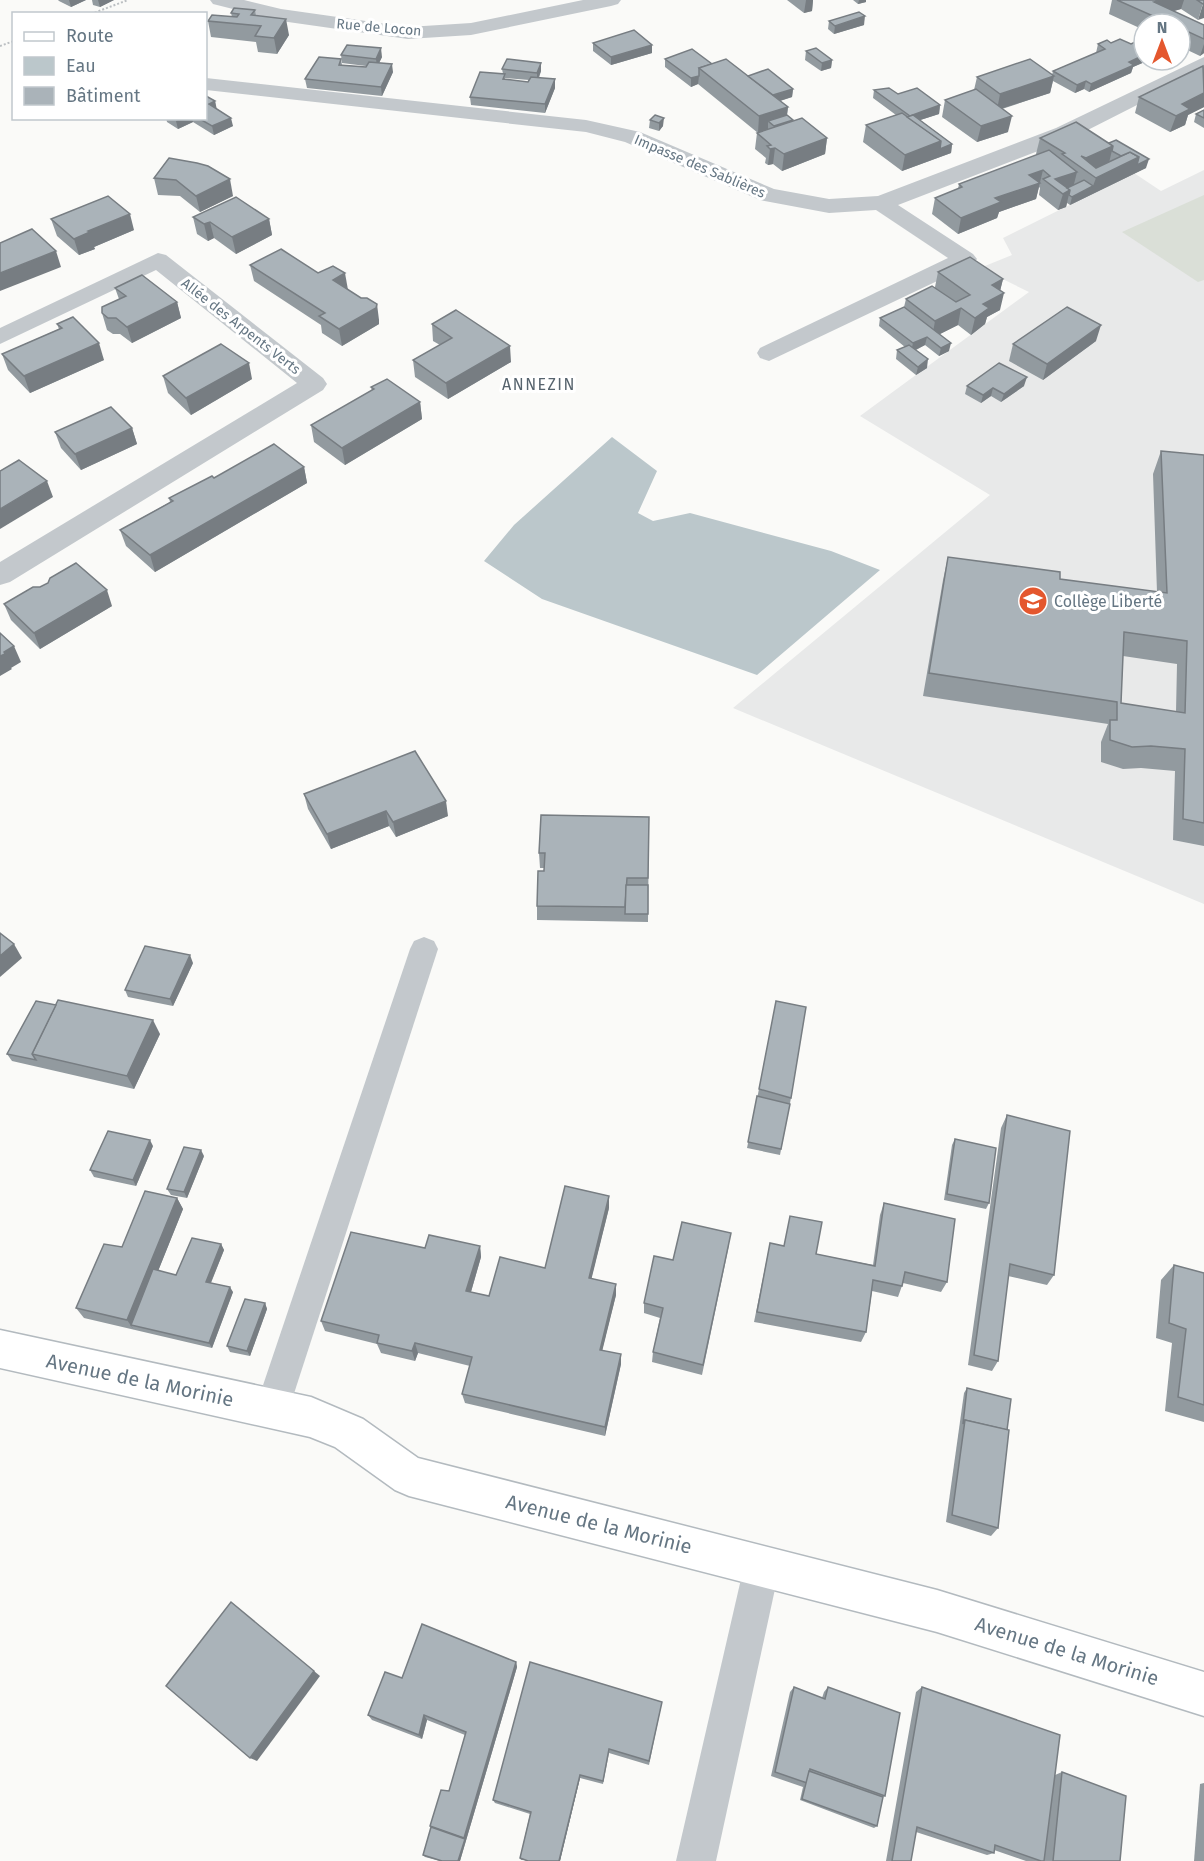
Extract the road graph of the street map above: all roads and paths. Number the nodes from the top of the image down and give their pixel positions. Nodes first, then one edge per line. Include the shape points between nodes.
1 (128, 0) edge
2 (220, 0) edge
3 (611, 0) edge
4 (96, 12) edge
5 (1204, 63) edge
6 (207, 84) edge
7 (881, 203) junction
8 (0, 337) edge
9 (769, 353) dead end
10 (0, 575) edge
11 (424, 949) dead end
12 (0, 1349) edge
13 (272, 1409) junction
14 (762, 1566) junction
15 (1204, 1694) edge
16 (696, 1861) edge

1 - 4 path
2 - 3 street, Rue de Locon via 281,15 408,33 471,29
5 - 7 street, Impasse des Sablières via 1064,133
6 - 7 street, Impasse des Sablières via 586,126 632,137 768,195 829,206
7 - 9 street via 965,259
8 - 10 street, Allée des Arpents Verts via 158,260 314,384
11 - 13 lane
12 - 13 main road, Avenue de la Morinie
13 - 14 main road, Avenue de la Morinie via 311,1417 350,1433 409,1476
14 - 15 main road, Avenue de la Morinie via 937,1611
14 - 16 lane

